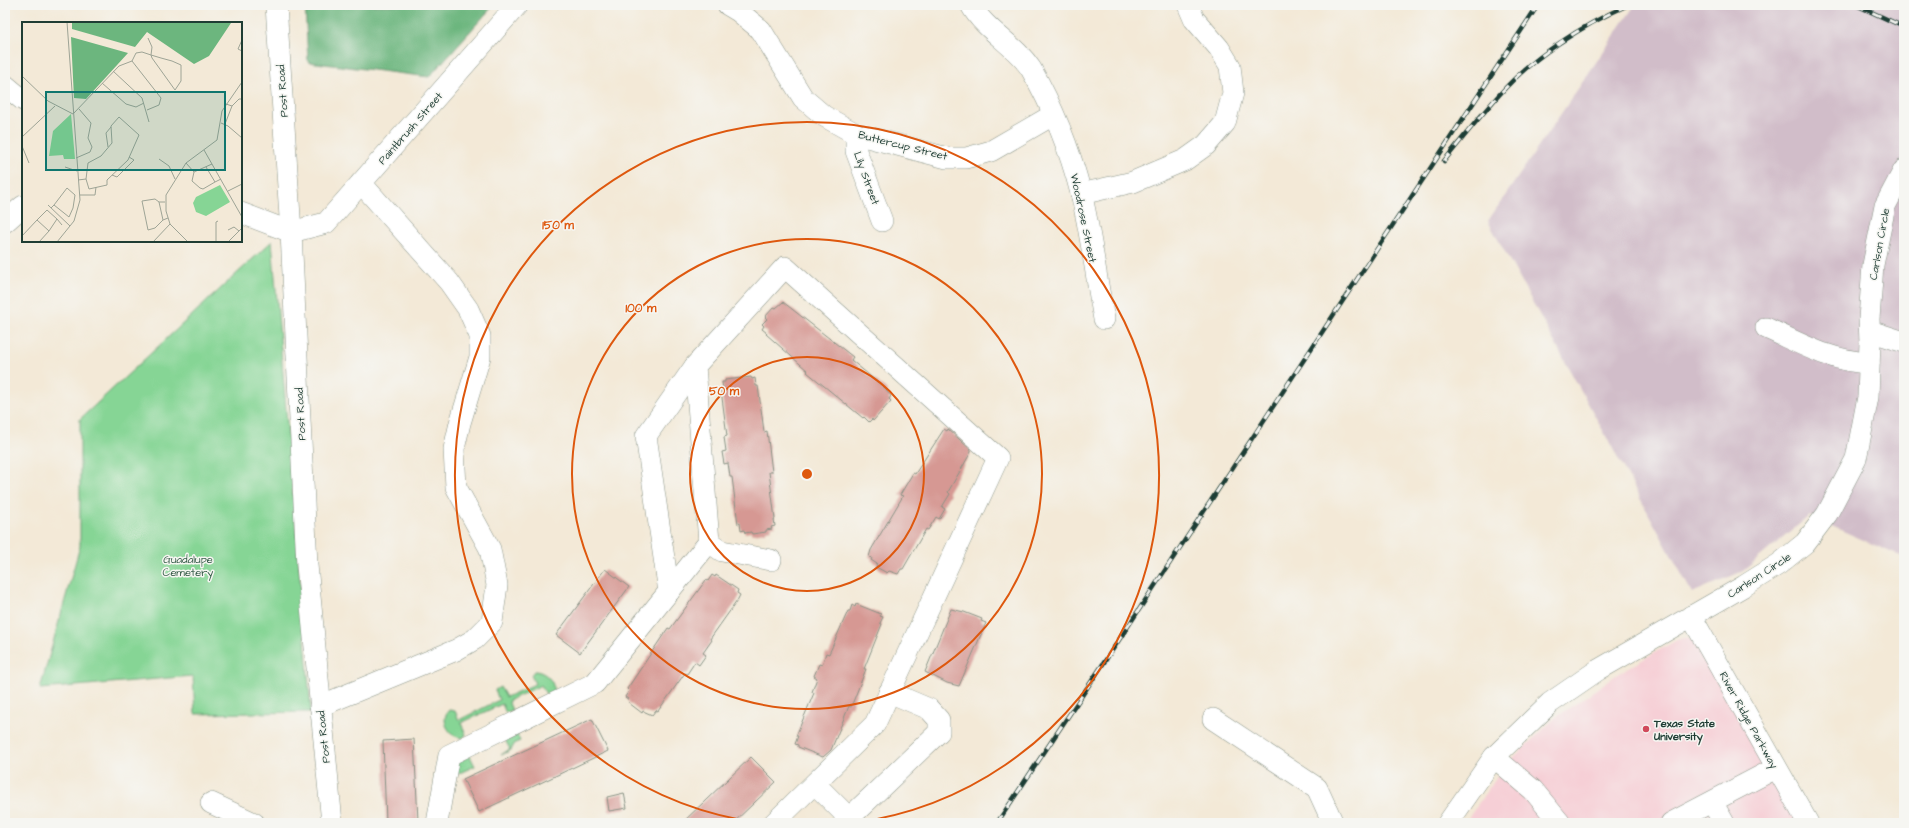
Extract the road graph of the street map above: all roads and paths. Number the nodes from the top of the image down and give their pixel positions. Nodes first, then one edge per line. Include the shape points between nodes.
1 (276, 5) edge
2 (518, 5) edge
3 (728, 5) edge
4 (971, 5) edge
5 (1188, 5) edge
6 (5, 85) edge
7 (22, 99) edge
8 (1054, 115) junction
9 (856, 134) junction
10 (1904, 170) edge
11 (361, 183) junction
12 (1081, 194) junction
13 (22, 207) edge
14 (242, 214) edge
15 (882, 221) dead end
16 (5, 222) edge
17 (291, 232) junction
18 (1104, 319) dead end
19 (1766, 328) dead end
20 (1870, 331) junction
21 (1904, 342) edge
22 (1869, 364) junction
23 (695, 366) junction
24 (709, 542) junction
25 (771, 560) dead end
26 (669, 592) junction
27 (1691, 616) junction
28 (890, 692) junction
29 (320, 706) junction
30 (1213, 719) dead end
31 (1494, 757) junction
32 (1776, 768) junction
33 (815, 784) junction
34 (1712, 802) junction
35 (211, 803) dead end
36 (847, 821) edge
37 (254, 823) edge
38 (332, 823) edge
39 (437, 823) edge
40 (774, 823) edge
41 (1333, 823) edge
42 (1448, 823) edge
43 (1560, 823) edge
44 (1671, 823) edge
45 (1724, 823) edge
46 (1808, 823) edge

1 - 17 street, Post Road
2 - 11 street, Paintbrush Street
3 - 9 street, Buttercup Street via 761,30 803,98 824,116
4 - 8 street, Woodrose Street via 978,17 1030,68
5 - 12 street via 1194,19 1219,48 1230,66 1233,92 1224,123 1206,145 1185,160 1133,182
6 - 7 street
8 - 9 street, Buttercup Street via 990,151 966,158 947,158
8 - 12 street, Woodrose Street
9 - 15 street, Lily Street via 856,151
10 - 20 street, Carlson Circle via 1884,206 1873,265
11 - 17 street, Paintbrush Street via 326,223
11 - 29 street via 449,282 468,309 480,336 480,357 454,449 456,487 490,549 497,585 492,622 475,639 456,650
12 - 18 street, Woodrose Street
13 - 16 street
14 - 17 street
17 - 29 street, Post Road via 307,565
19 - 22 street via 1833,358
20 - 21 street
20 - 22 street, Carlson Circle
22 - 27 street, Carlson Circle via 1868,397 1856,459 1828,514 1805,543 1778,564
23 - 24 street
23 - 26 street via 646,436
23 - 28 street via 785,267 998,458
24 - 25 street via 722,551
24 - 26 street
26 - 39 street via 595,683 449,755
27 - 31 street, Carlson Circle via 1598,670 1550,703
27 - 32 street, River Ridge Parkway
28 - 33 street via 874,724
28 - 36 street via 929,709 939,720 939,732
29 - 38 street, Post Road
30 - 41 street via 1317,788
31 - 42 street, Carlson Circle
31 - 43 street via 1533,790
32 - 34 street
32 - 46 street, River Ridge Parkway
33 - 36 street
33 - 40 street
34 - 44 street
34 - 45 street
35 - 37 street

